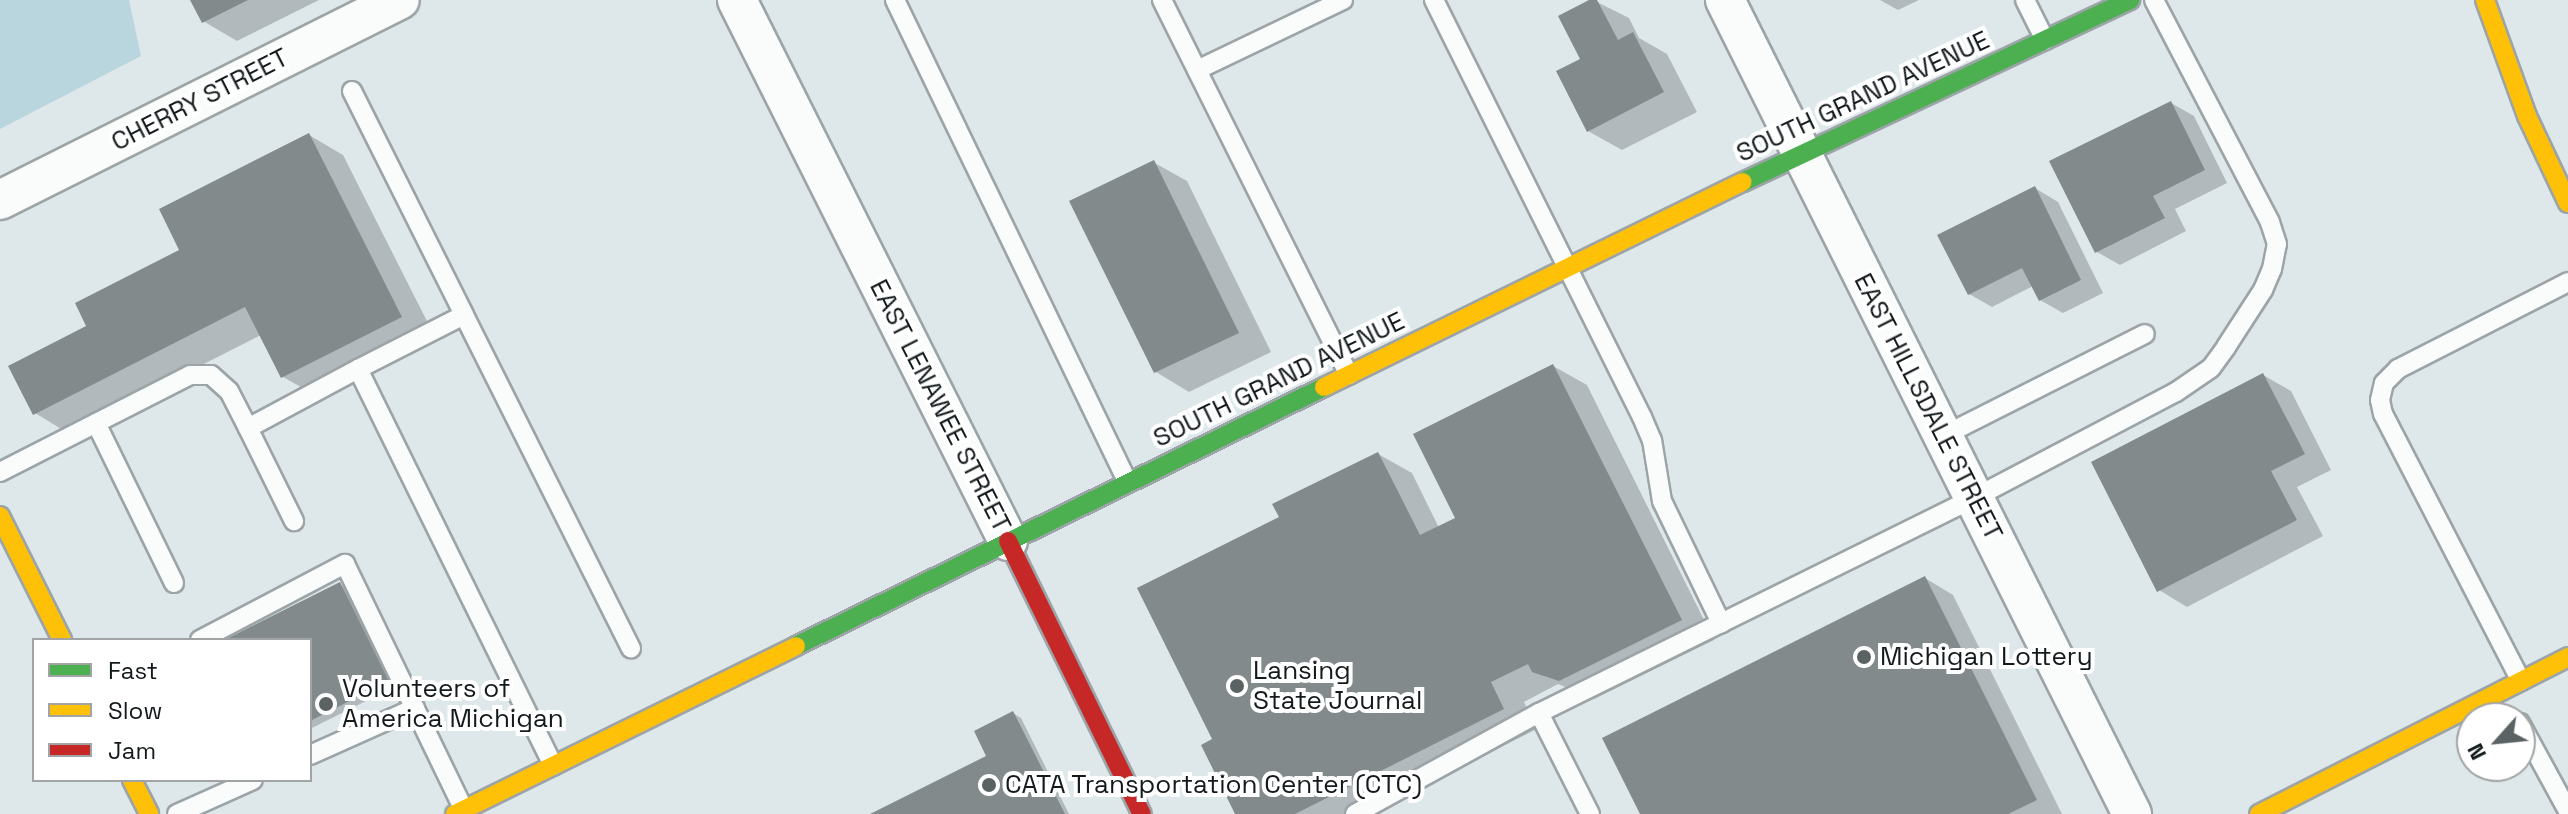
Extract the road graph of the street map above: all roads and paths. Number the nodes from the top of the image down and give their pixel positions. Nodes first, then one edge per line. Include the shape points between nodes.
1 (400, 0) edge
2 (737, 0) edge
3 (895, 0) edge
4 (1162, 0) edge
5 (1343, 0) edge
6 (1434, 0) edge
7 (1725, 0) edge
8 (2025, 0) edge
9 (2130, 0) edge
10 (2154, 0) edge
11 (2485, 0) edge
12 (2045, 40) junction
13 (1197, 70) junction
14 (352, 91) dead end
15 (1803, 155) junction
16 (0, 200) edge
17 (2568, 203) edge
18 (1569, 268) junction
19 (2568, 282) edge
20 (464, 315) junction
21 (2145, 334) dead end
22 (358, 369) junction
23 (1349, 375) junction
24 (96, 423) junction
25 (248, 428) junction
26 (1943, 436) junction
27 (0, 472) edge
28 (1128, 483) junction
29 (1974, 498) junction
30 (0, 516) edge
31 (294, 521) dead end
32 (1008, 541) junction
33 (174, 583) dead end
34 (1721, 623) junction
35 (61, 638) edge
36 (204, 638) edge
37 (631, 649) dead end
38 (2568, 657) edge
39 (2521, 681) junction
40 (2502, 690) junction
41 (2509, 702) edge
42 (415, 708) junction
43 (1539, 713) junction
44 (2536, 752) edge
45 (312, 754) edge
46 (553, 766) junction
47 (133, 782) edge
48 (249, 782) edge
49 (2568, 811) edge
50 (459, 812) edge
51 (149, 814) edge
52 (177, 814) edge
53 (1142, 814) edge
54 (1355, 814) edge
55 (1590, 814) edge
56 (2132, 814) edge
57 (2259, 814) edge

1 - 16 street, CHERRY STREET
2 - 32 street, EAST LENAWEE STREET
3 - 28 lane
4 - 13 lane
5 - 13 lane
6 - 18 lane
7 - 15 street, EAST HILLSDALE STREET
8 - 12 lane
9 - 12 street, SOUTH GRAND AVENUE
10 - 29 lane via 2270,222 2277,244 2272,269 2226,347 2193,383
11 - 17 street via 2527,116
12 - 15 street, SOUTH GRAND AVENUE
13 - 23 lane
14 - 20 lane
15 - 18 street, SOUTH GRAND AVENUE
15 - 26 street, EAST HILLSDALE STREET
18 - 23 street, SOUTH GRAND AVENUE
18 - 34 lane via 1652,440 1662,501
19 - 39 lane via 2398,369 2384,383 2380,400
20 - 22 lane
20 - 37 lane
21 - 26 lane
22 - 25 lane
22 - 46 lane
23 - 28 street, SOUTH GRAND AVENUE
24 - 25 lane via 190,375 211,375 229,391
24 - 27 lane
24 - 33 lane
25 - 31 lane
26 - 29 street, EAST HILLSDALE STREET
28 - 32 street, SOUTH GRAND AVENUE
29 - 34 lane
29 - 56 street, EAST HILLSDALE STREET
30 - 35 street
32 - 46 street, SOUTH GRAND AVENUE
32 - 53 street, EAST LENAWEE STREET
34 - 43 lane
36 - 42 lane via 345,564
38 - 39 street
39 - 40 street
40 - 41 lane
40 - 57 street
42 - 45 lane
42 - 50 lane
43 - 54 lane
43 - 55 lane
44 - 49 lane
46 - 50 street, SOUTH GRAND AVENUE
47 - 51 street
48 - 52 lane

